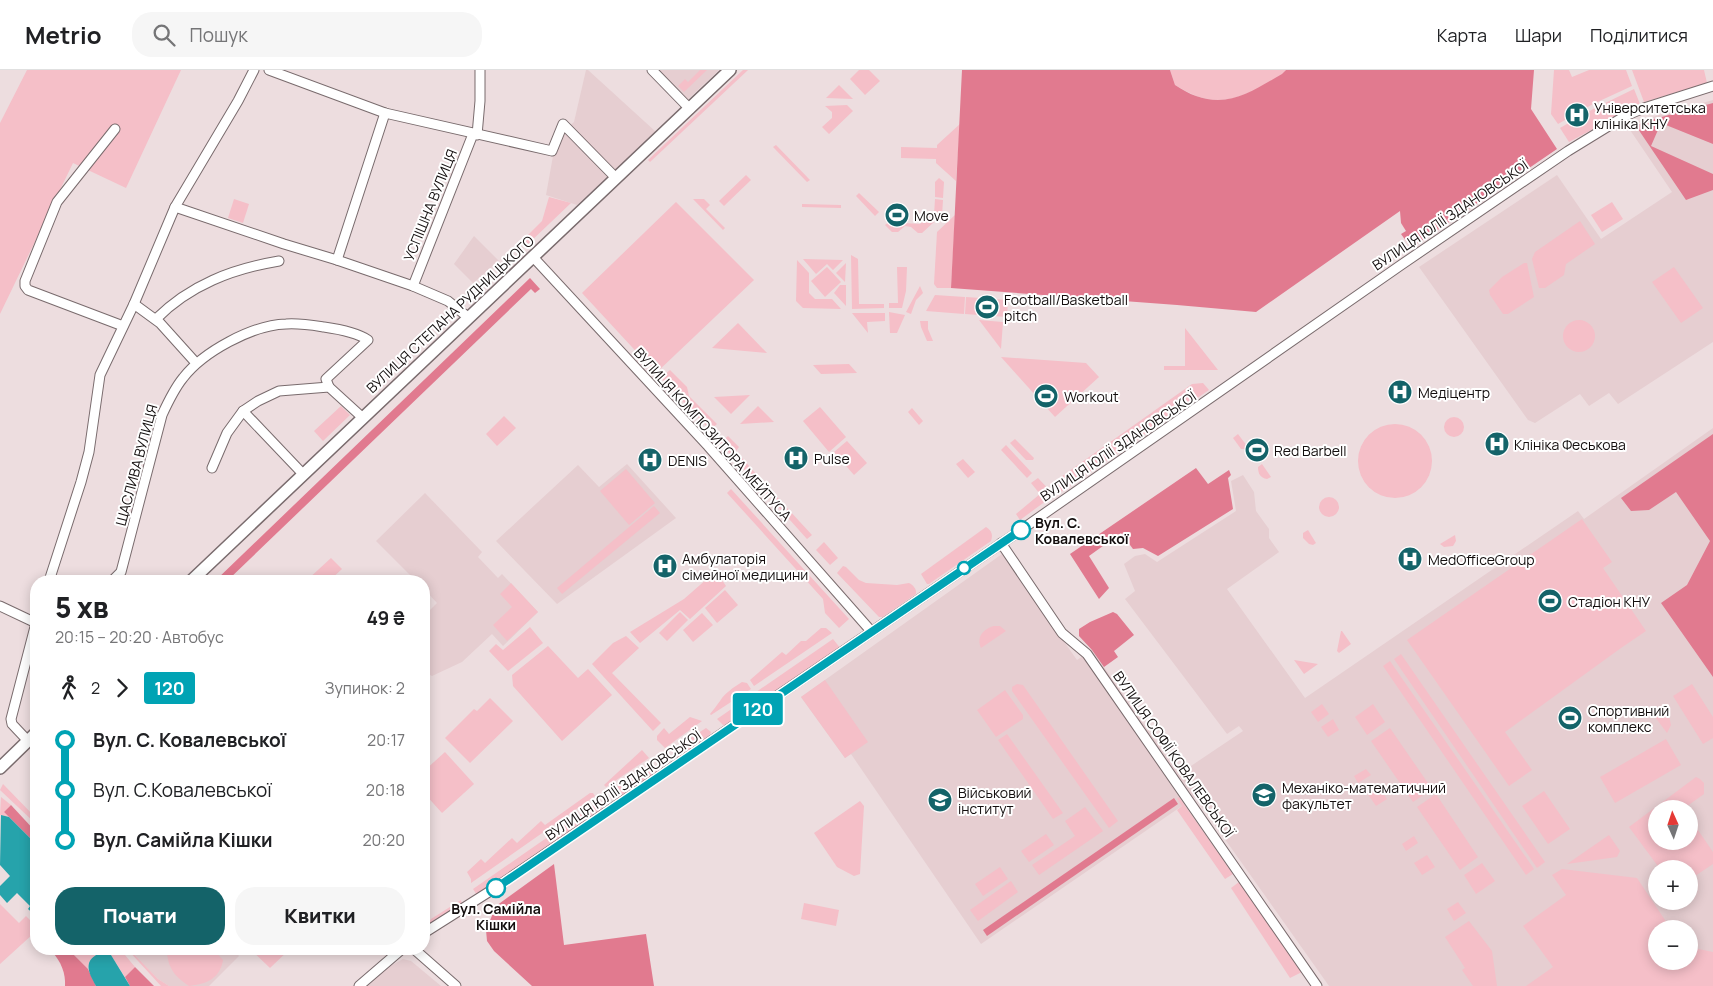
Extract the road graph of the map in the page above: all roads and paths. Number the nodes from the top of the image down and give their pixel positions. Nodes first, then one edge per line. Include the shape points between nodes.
1 (254, 70) edge
2 (269, 70) edge
3 (480, 70) edge
4 (652, 70) edge
5 (730, 70) edge
6 (1713, 86) edge
7 (690, 108) junction
8 (385, 114) junction
9 (115, 130) dead end
10 (475, 134) junction
11 (612, 174) junction
12 (175, 207) junction
13 (533, 257) junction
14 (337, 260) junction
15 (279, 261) dead end
16 (413, 286) junction
17 (134, 304) junction
18 (469, 318) junction
19 (156, 319) junction
20 (123, 326) junction
21 (196, 363) junction
22 (329, 388) junction
23 (243, 411) junction
24 (363, 418) junction
25 (212, 468) dead end
26 (303, 474) junction
27 (1001, 543) junction
28 (52, 575) edge
29 (118, 575) edge
30 (198, 575) edge
31 (0, 606) edge
32 (30, 620) edge
33 (871, 632) junction
34 (30, 647) edge
35 (30, 736) edge
36 (30, 739) edge
37 (0, 768) edge
38 (430, 930) edge
39 (395, 955) edge
40 (421, 955) edge
41 (359, 986) edge
42 (456, 986) edge
43 (1318, 986) edge

1 - 12 street
2 - 8 street
3 - 10 street, УСПІШНА ВУЛИЦЯ
4 - 7 street
5 - 7 main road, ВУЛИЦЯ СТЕПАНА РУДНИЦЬКОГО
6 - 27 street, ВУЛИЦЯ ЮЛІЇ ЗДАНОВСЬКОЇ via 1625,116 1568,151
7 - 11 main road, ВУЛИЦЯ СТЕПАНА РУДНИЦЬКОГО
8 - 10 street
8 - 14 street
9 - 20 street via 57,202 25,286 28,290
10 - 11 street via 552,152 563,124
10 - 16 street, УСПІШНА ВУЛИЦЯ
11 - 13 main road, ВУЛИЦЯ СТЕПАНА РУДНИЦЬКОГО
12 - 14 street
12 - 17 street
13 - 18 main road, ВУЛИЦЯ СТЕПАНА РУДНИЦЬКОГО
13 - 33 street, ВУЛИЦЯ КОМПОЗИТОРА МЕЙТУСА via 708,446
14 - 16 street
15 - 19 street via 218,277
16 - 18 street via 448,301
17 - 19 street
17 - 20 street
18 - 24 main road, ВУЛИЦЯ СТЕПАНА РУДНИЦЬКОГО
19 - 21 street
20 - 28 street via 100,375 89,452
21 - 22 street, ЩАСЛИВА ВУЛИЦЯ via 250,332 284,324 329,328 368,340 326,379
21 - 29 street, ЩАСЛИВА ВУЛИЦЯ via 171,395 162,415
22 - 23 street via 279,391
22 - 24 street
23 - 25 street via 227,433
23 - 26 street
24 - 26 main road, ВУЛИЦЯ СТЕПАНА РУДНИЦЬКОГО
26 - 30 main road, ВУЛИЦЯ СТЕПАНА РУДНИЦЬКОГО
27 - 33 street, ВУЛИЦЯ ЮЛІЇ ЗДАНОВСЬКОЇ
27 - 43 street, ВУЛИЦЯ СОФІЇ КОВАЛЕВСЬКОЇ via 1062,633 1087,654
31 - 32 street
33 - 38 street, ВУЛИЦЯ ЮЛІЇ ЗДАНОВСЬКОЇ
34 - 35 street via 12,724
36 - 37 main road
39 - 41 street
40 - 42 street

